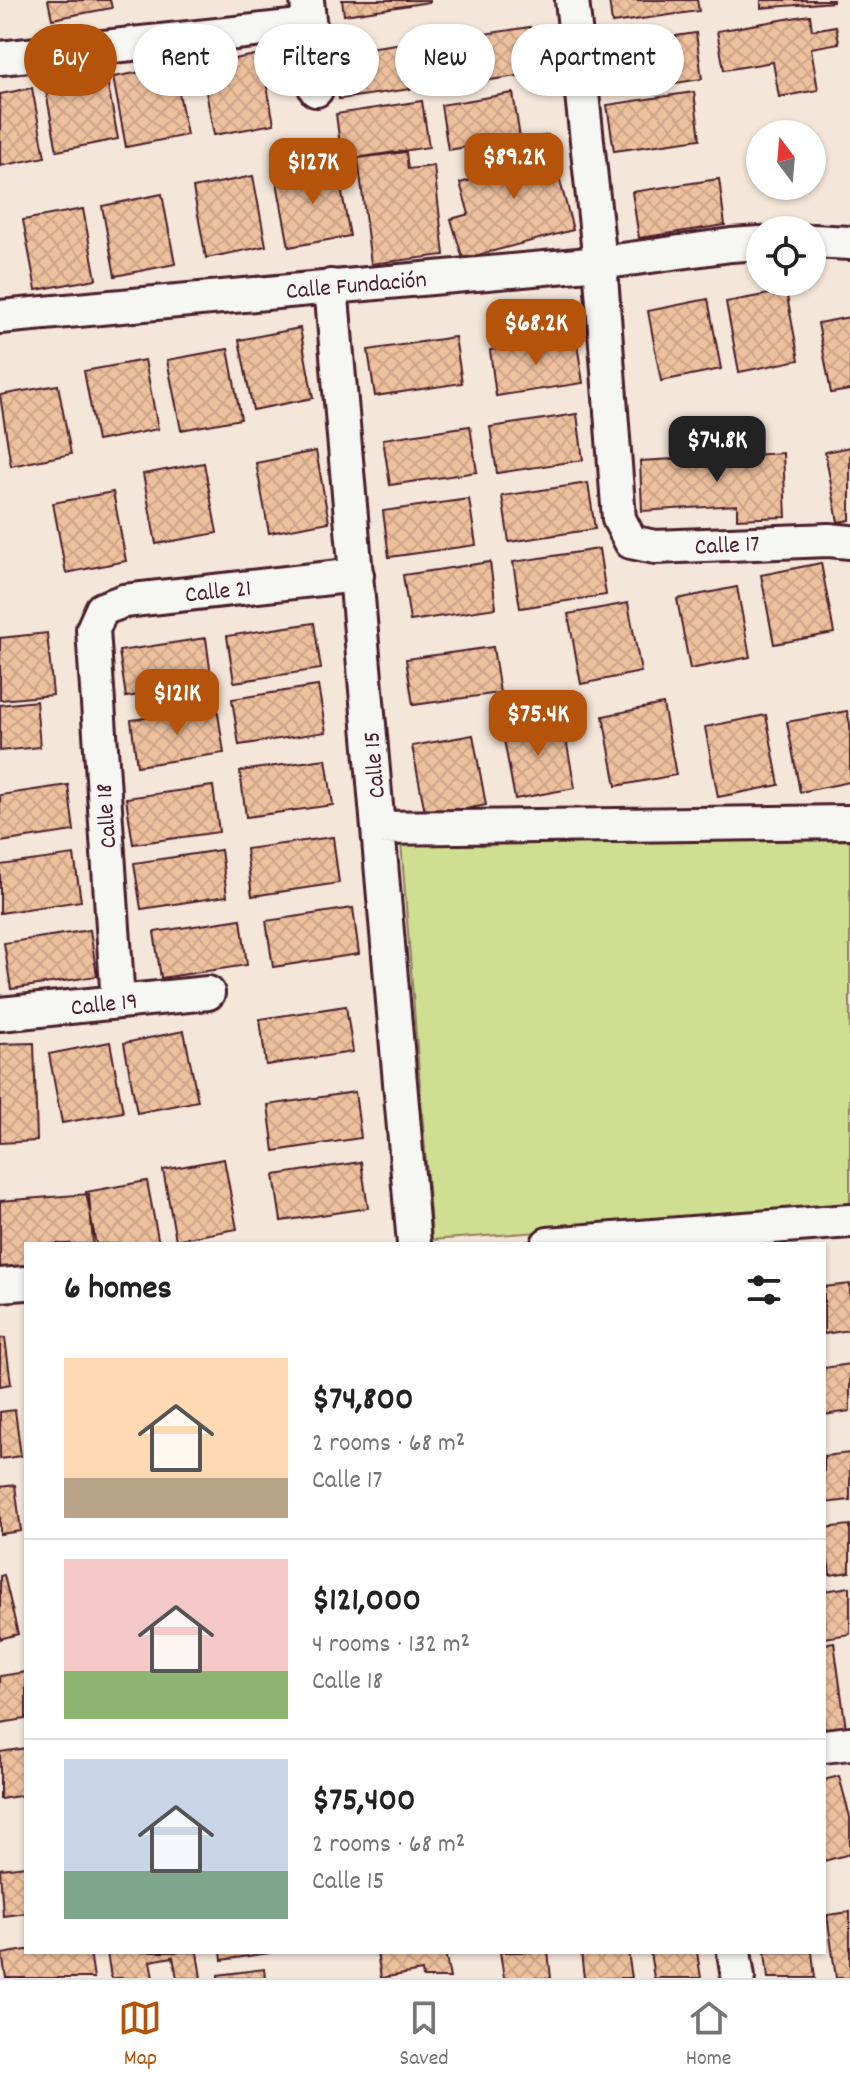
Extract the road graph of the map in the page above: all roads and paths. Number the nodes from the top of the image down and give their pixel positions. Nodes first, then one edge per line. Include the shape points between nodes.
1 (572, 0) edge
2 (309, 13) edge
3 (0, 58) edge
4 (826, 242) edge
5 (850, 243) edge
6 (746, 244) edge
7 (600, 263) junction
8 (331, 286) junction
9 (0, 317) edge
10 (850, 542) edge
11 (357, 575) junction
12 (93, 629) joint
13 (850, 822) edge
14 (378, 828) junction
15 (208, 993) dead end
16 (118, 1002) junction
17 (0, 1014) edge
18 (850, 1221) edge
19 (674, 1239) edge
20 (414, 1242) edge
21 (598, 1242) edge
22 (24, 1283) edge
23 (0, 1285) edge
24 (850, 1743) edge
25 (826, 1746) edge
26 (734, 1954) edge
27 (738, 1978) edge

1 - 7 street
2 - 3 street
4 - 5 street
6 - 7 street, Calle Fundación
7 - 8 street, Calle Fundación
7 - 10 street, Calle 17 via 619,519 631,542 655,547
8 - 9 street, Calle Fundación
8 - 11 street, Calle 15
11 - 12 street, Calle 21 via 124,601 102,609
11 - 14 street, Calle 15
12 - 16 street, Calle 18
13 - 14 street
14 - 20 street, Calle 15
15 - 16 street, Calle 19
16 - 17 street, Calle 19
18 - 19 street
19 - 21 street
22 - 23 street
24 - 25 street
26 - 27 street

